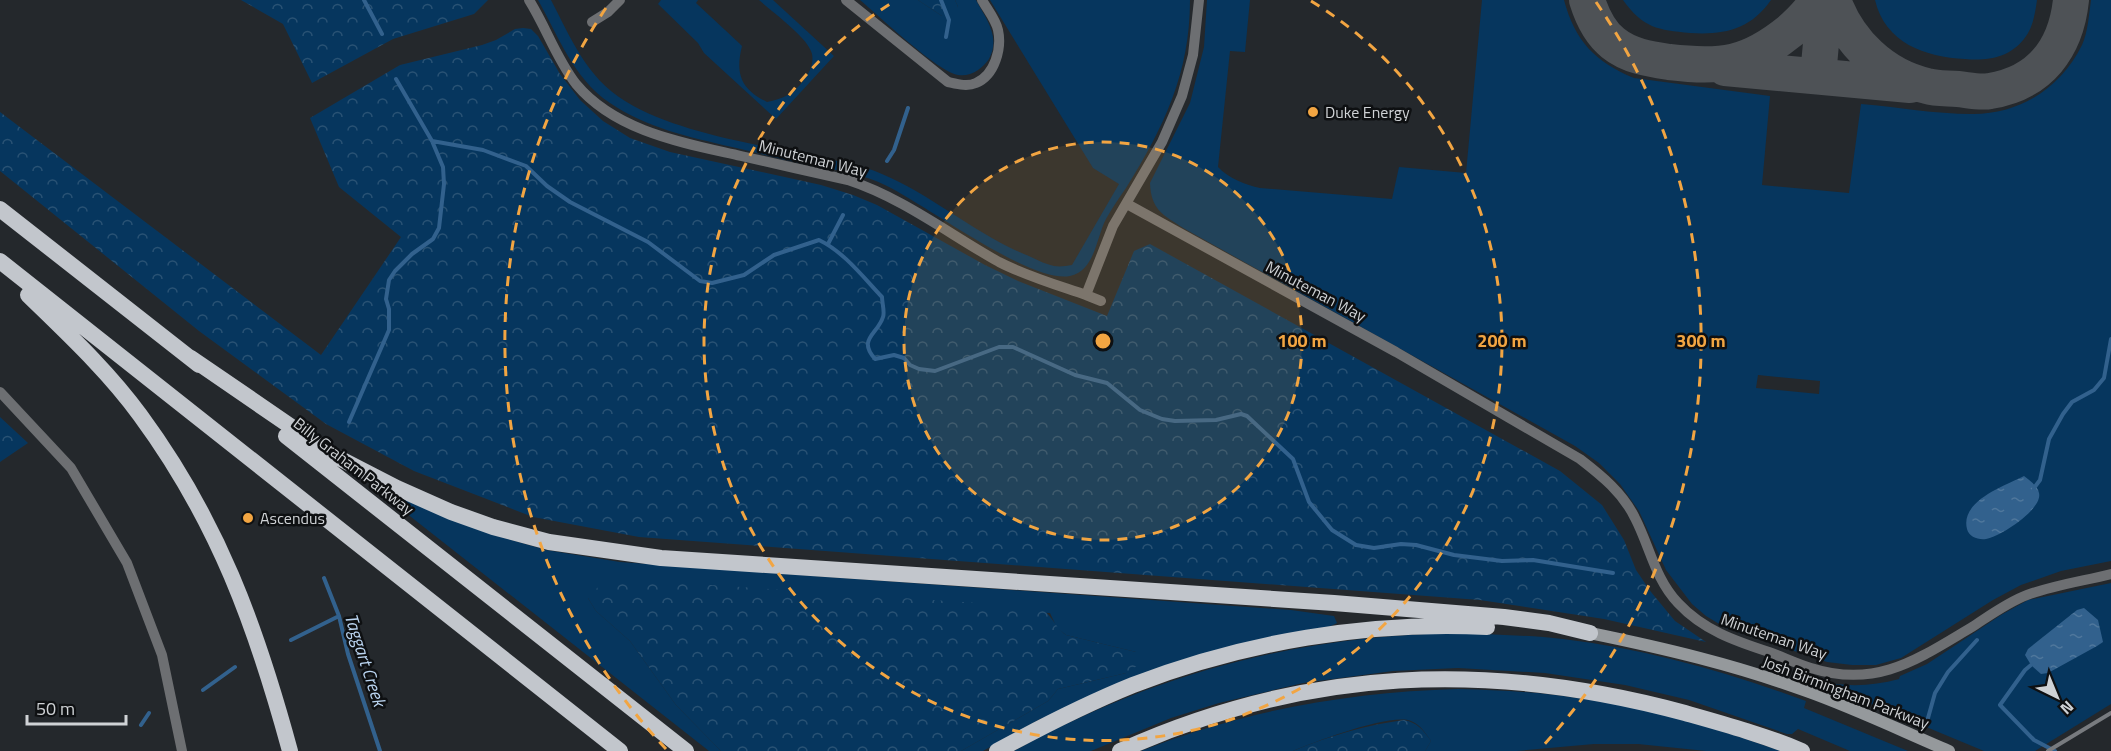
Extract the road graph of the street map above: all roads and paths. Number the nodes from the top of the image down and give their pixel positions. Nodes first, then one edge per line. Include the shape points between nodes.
1 (529, 0) edge
2 (620, 0) edge
3 (846, 0) edge
4 (982, 0) edge
5 (1199, 0) edge
6 (592, 22) dead end
7 (1126, 204) junction
8 (0, 209) edge
9 (0, 261) edge
10 (0, 267) edge
11 (1086, 295) junction
12 (1101, 301) dead end
13 (191, 358) junction
14 (0, 392) edge
15 (2111, 574) edge
16 (1590, 633) junction
17 (182, 751) edge
18 (290, 751) edge
19 (620, 751) edge
20 (686, 751) edge
21 (997, 751) edge
22 (1120, 751) edge
23 (1802, 751) edge
24 (1949, 751) edge

1 - 11 street, Minuteman Way via 577,85 625,121 683,143 871,188 1002,263
2 - 6 street
3 - 4 street via 948,82 961,86 975,84 986,76 1000,45 998,27
5 - 7 street via 1193,55 1182,96 1162,142
7 - 11 street via 1106,242
7 - 15 street, Minuteman Way via 1396,352 1580,459 1623,498 1656,570 1678,603 1709,629 1732,639 1813,669 1857,676 1902,667 2026,595
8 - 13 highway, Billy Graham Parkway
9 - 19 highway
10 - 18 highway via 97,363 178,471 220,547 239,591
11 - 12 street, Minuteman Way
13 - 16 highway via 331,454 397,488 493,527 549,542 661,558 1504,617
13 - 20 highway, Billy Graham Parkway
14 - 17 street via 71,468 127,563 162,655
16 - 21 highway via 1423,627 1339,633 1264,646 1133,686 1079,708
16 - 24 main road, Josh Birmingham Parkway via 1665,648 1807,691
22 - 23 highway via 1167,730 1269,699 1367,683 1424,679 1523,682 1593,691 1720,723

